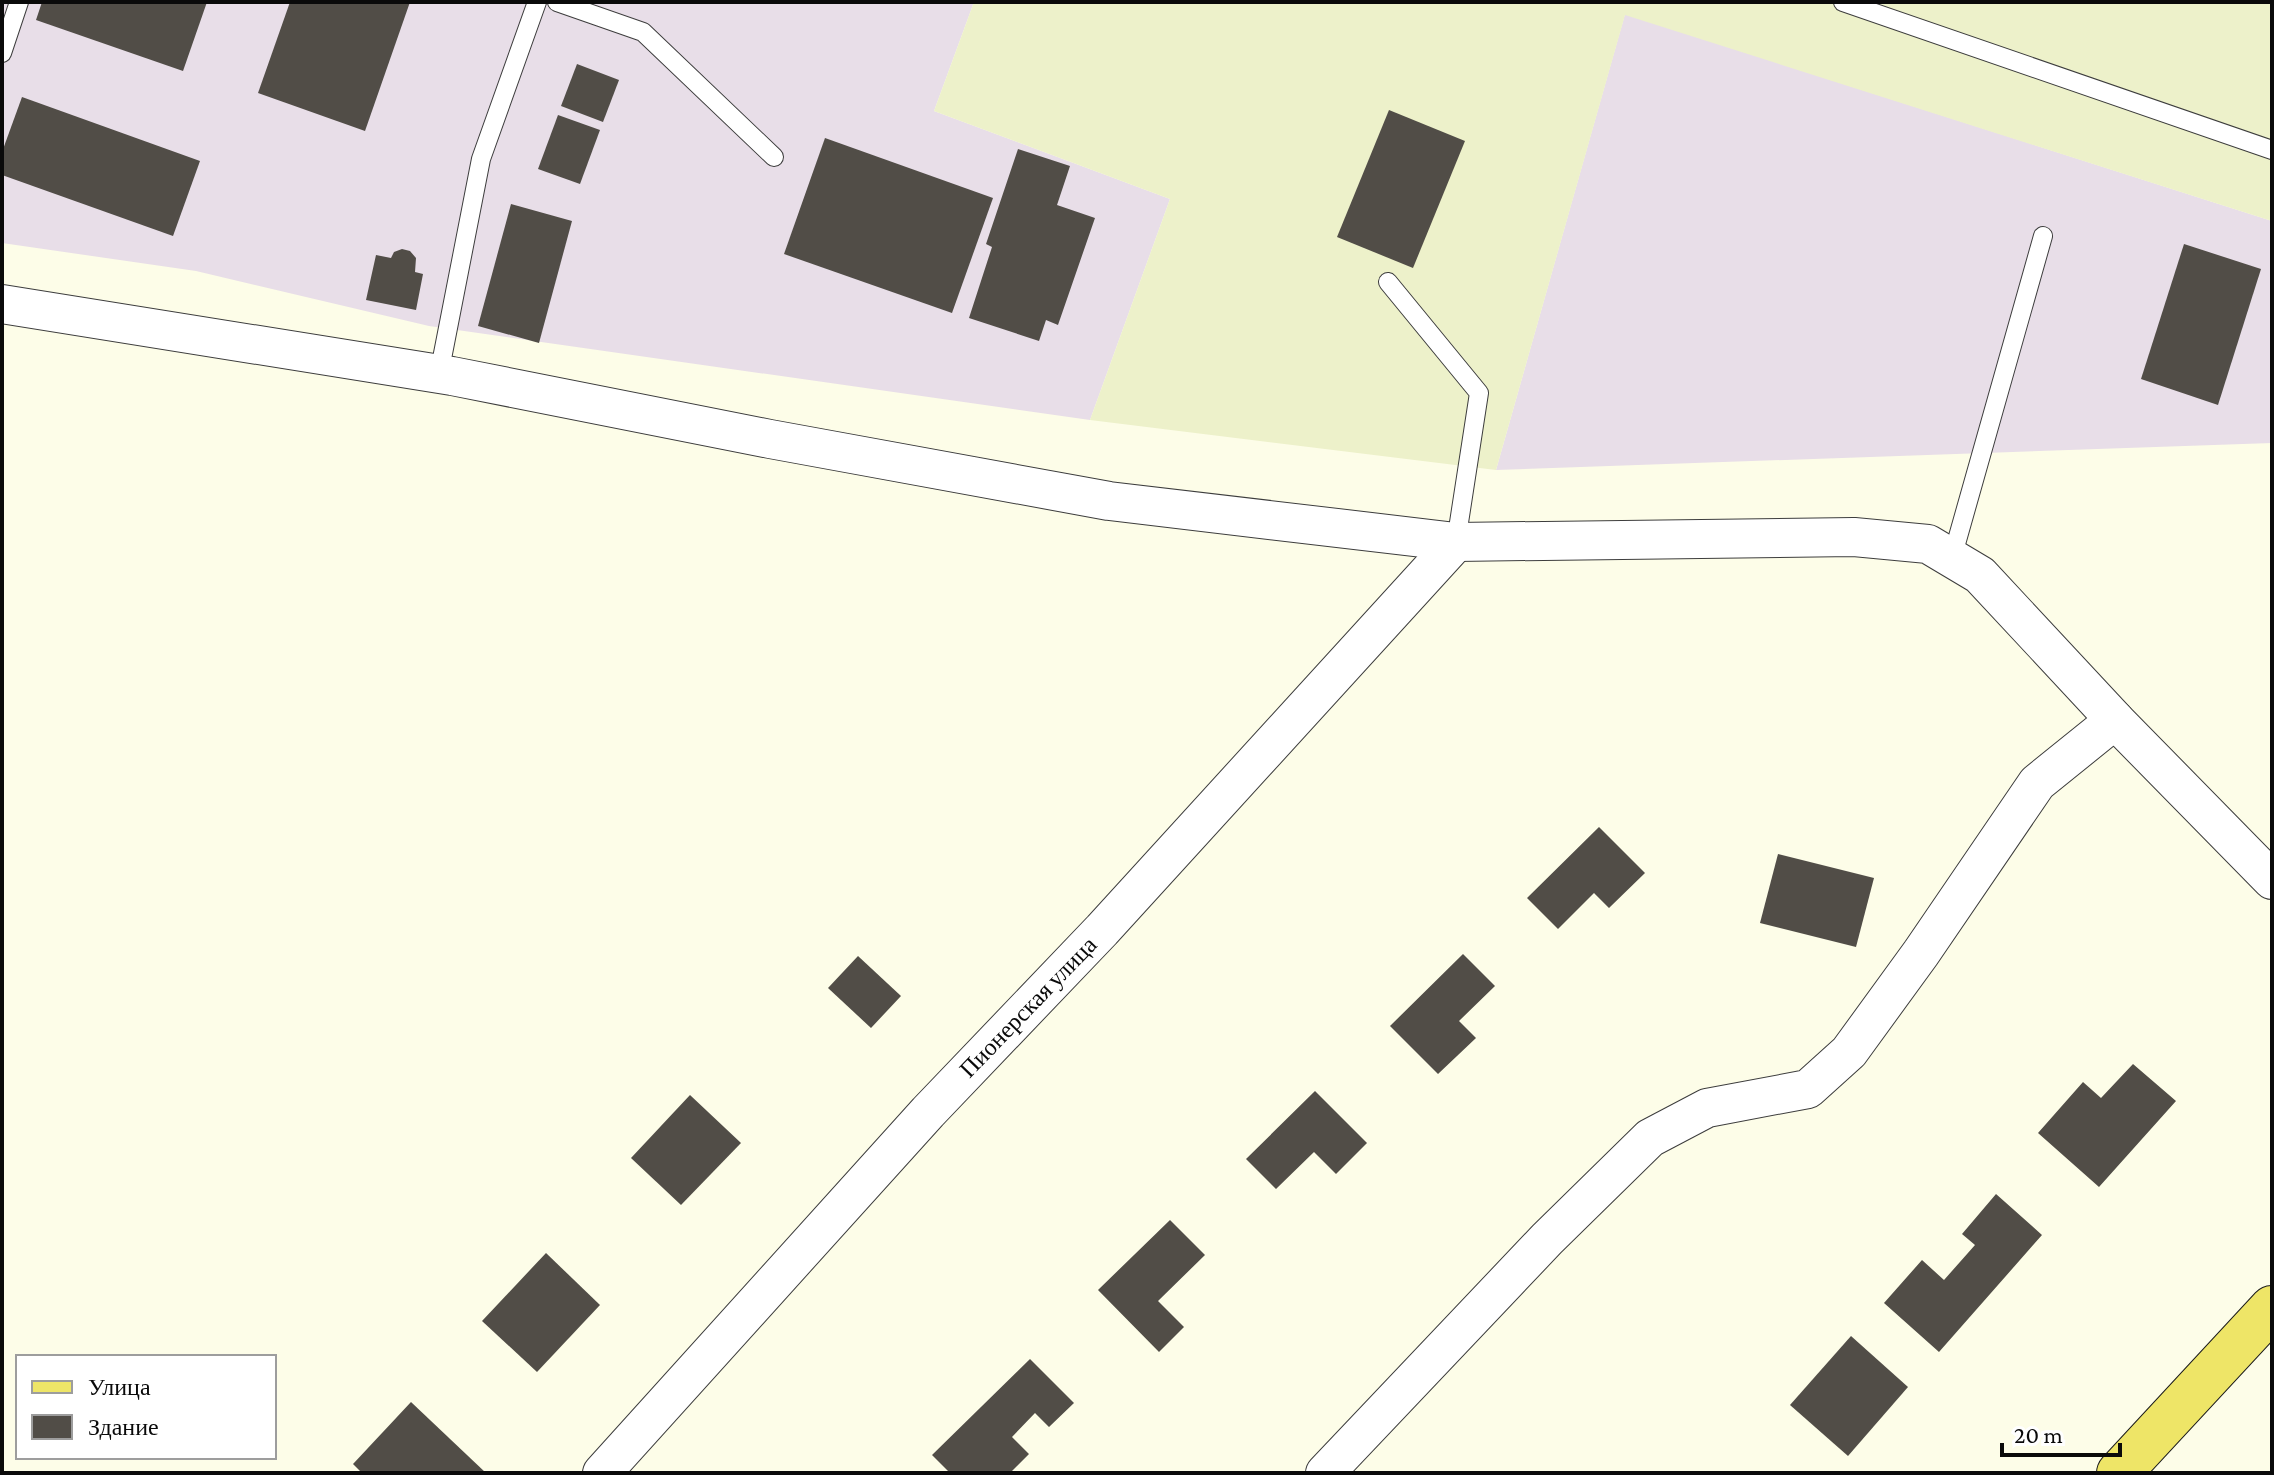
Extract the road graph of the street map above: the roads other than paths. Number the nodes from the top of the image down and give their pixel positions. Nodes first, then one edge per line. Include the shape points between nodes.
1 (19, 2) edge
2 (537, 2) edge
3 (557, 2) edge
4 (1843, 2) edge
5 (2, 53) edge
6 (2272, 150) edge
7 (774, 157) dead end
8 (2043, 236) dead end
9 (1388, 282) dead end
10 (2, 304) edge
11 (439, 374) junction
12 (1456, 542) junction
13 (1952, 558) junction
14 (2115, 720) junction
15 (2272, 880) edge
16 (2272, 1308) edge
17 (602, 1473) edge
18 (1325, 1473) edge
19 (2119, 1473) edge

1 - 5 lane
2 - 11 lane via 481,159
3 - 7 lane via 643,32
4 - 6 lane
8 - 13 lane
9 - 12 lane via 1479,393
10 - 11 street
11 - 12 street via 1109,501
12 - 13 street via 1854,537 1928,544
12 - 17 street, Пионерская улица
13 - 14 street via 1980,575
14 - 15 street
14 - 18 street via 2037,783 1849,1052 1808,1089 1707,1108 1650,1138
16 - 19 main road

